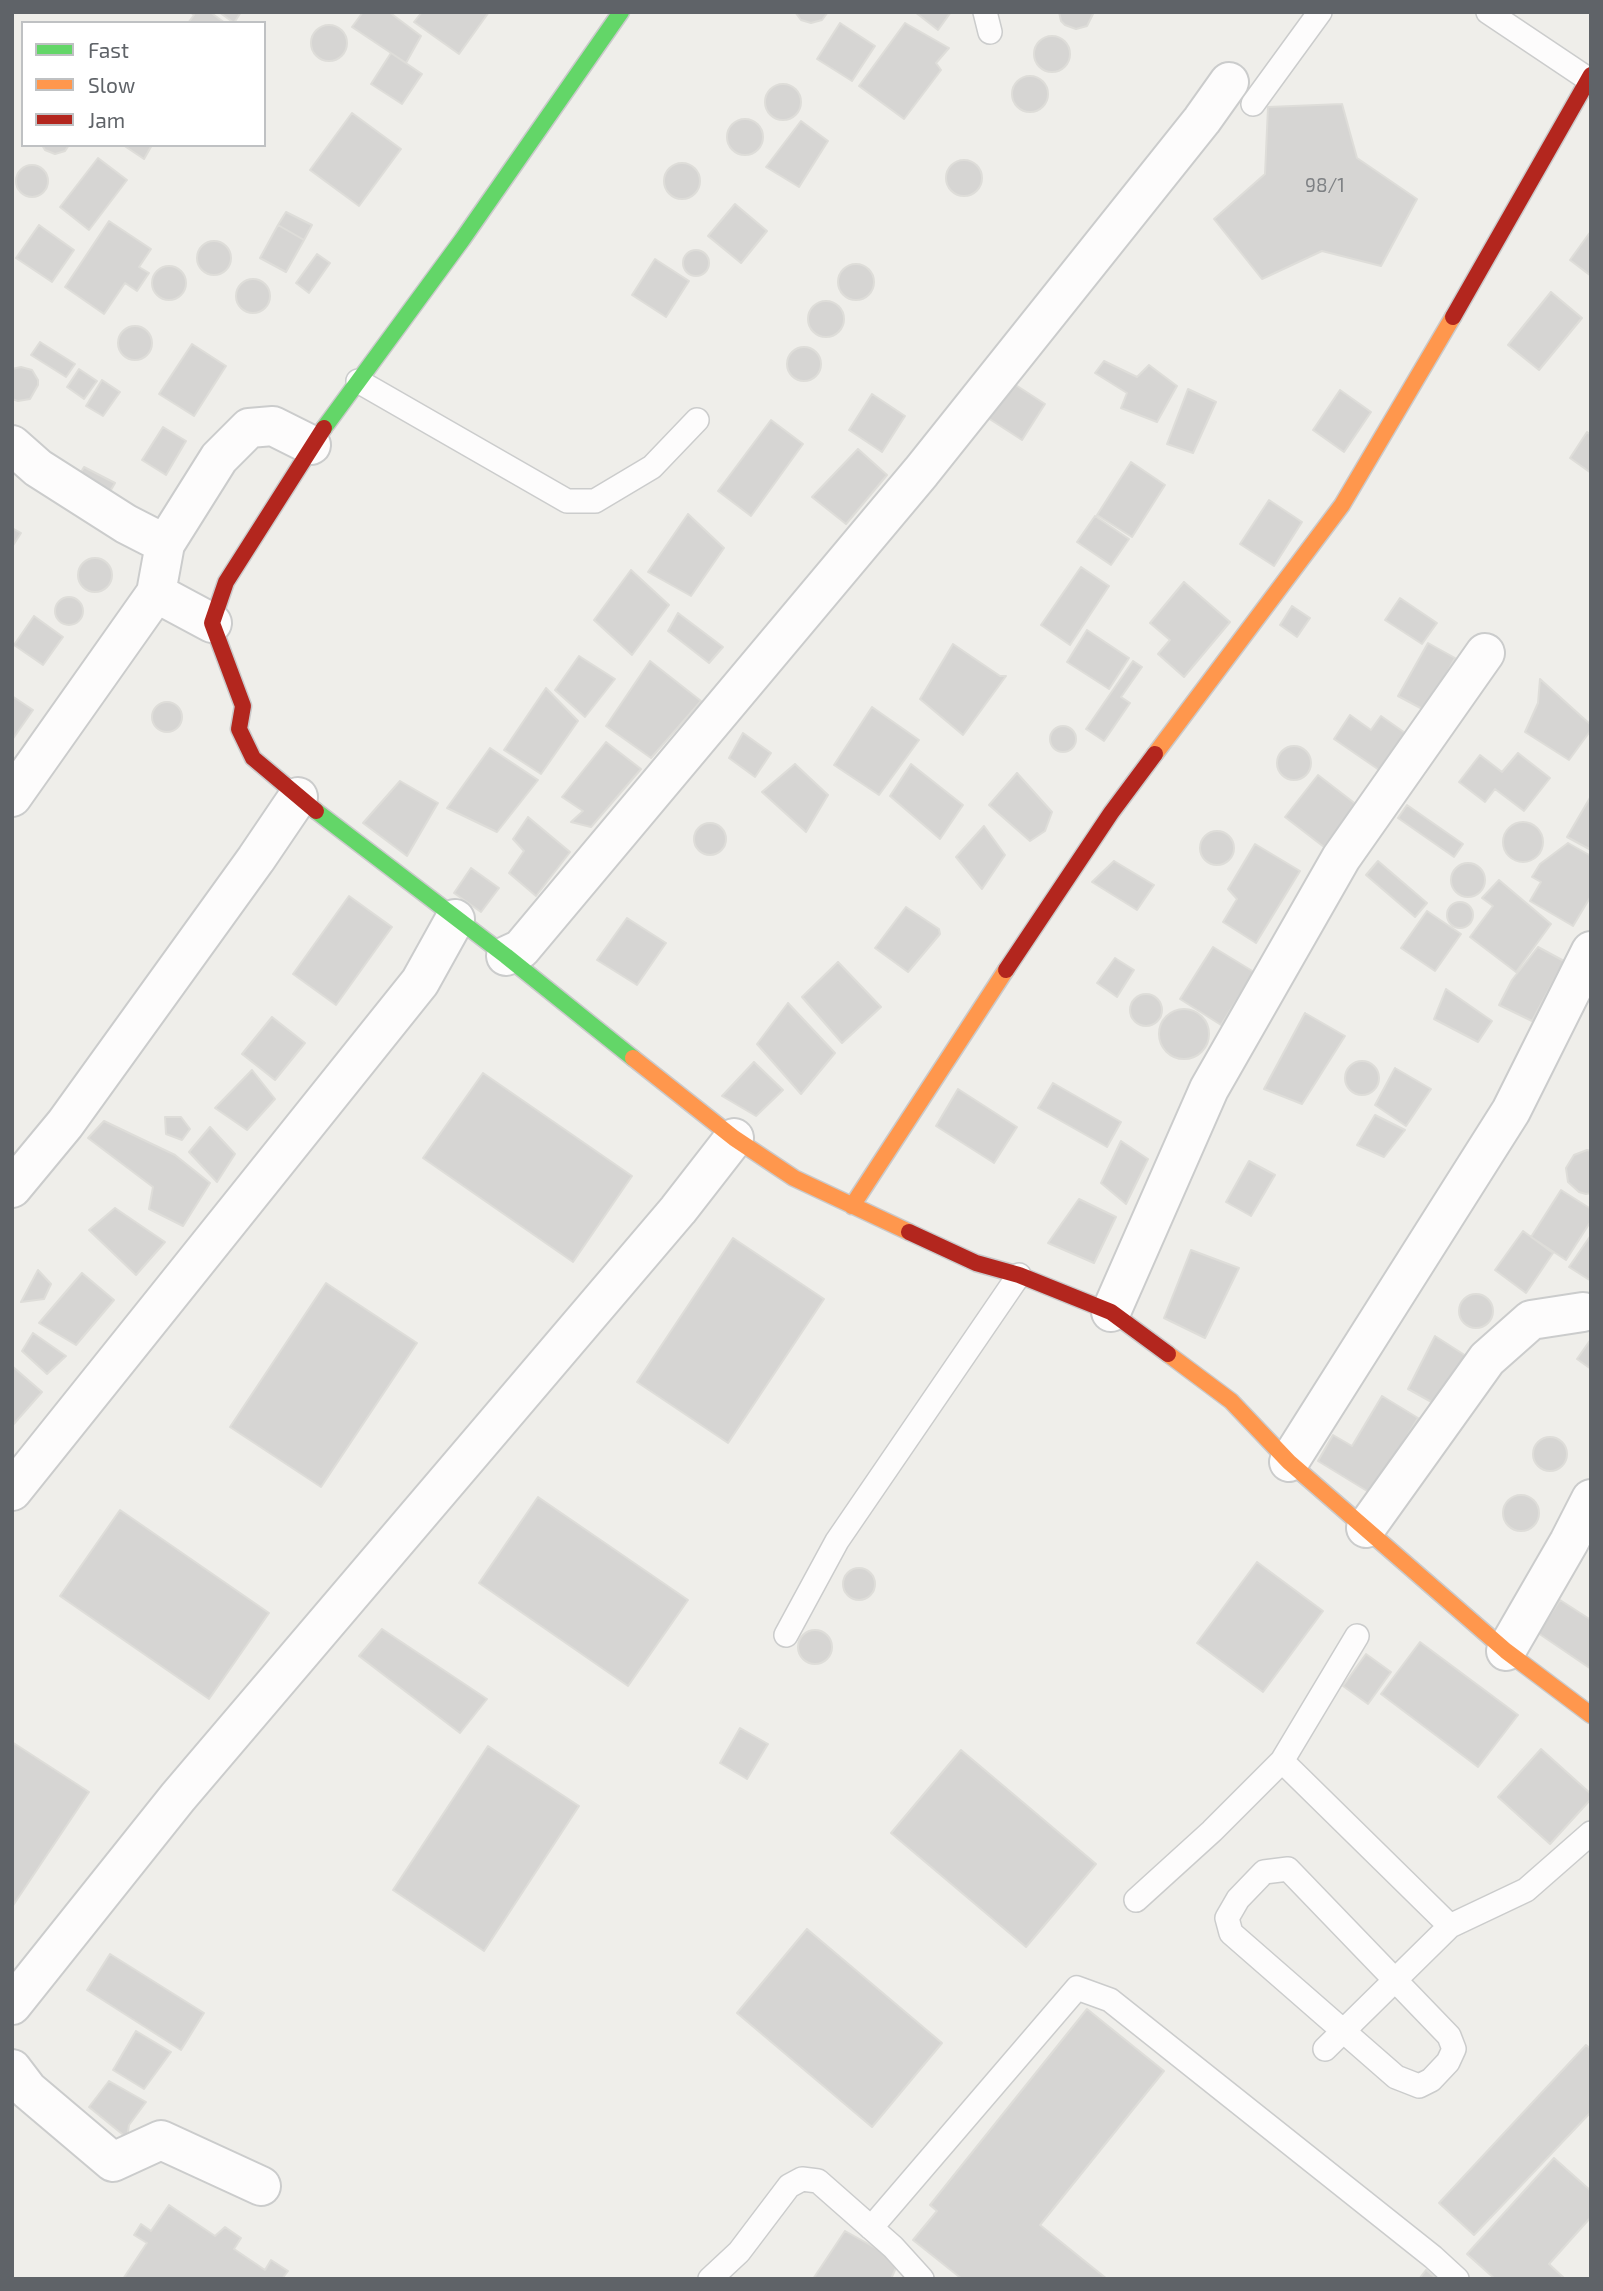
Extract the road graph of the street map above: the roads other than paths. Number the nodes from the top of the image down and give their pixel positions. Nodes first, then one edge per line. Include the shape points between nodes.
1 (621, 12) edge
2 (1320, 12) edge
3 (1488, 12) edge
4 (1590, 77) edge
5 (1241, 93) joint
6 (358, 381) junction
7 (697, 420) dead end
8 (12, 445) edge
9 (311, 445) junction
10 (165, 544) junction
11 (156, 593) junction
12 (212, 623) junction
13 (1485, 653) dead end
14 (12, 797) edge
15 (298, 797) junction
16 (455, 919) junction
17 (1591, 951) edge
18 (506, 956) junction
19 (734, 1138) junction
20 (12, 1188) edge
21 (852, 1206) junction
22 (1019, 1275) junction
23 (1111, 1312) junction
24 (1583, 1312) dead end
25 (1289, 1462) junction
26 (12, 1491) edge
27 (1591, 1499) edge
28 (1366, 1528) junction
29 (786, 1634) dead end
30 (1357, 1636) dead end
31 (1506, 1651) junction
32 (1591, 1715) edge
33 (1282, 1762) junction
34 (1591, 1833) edge
35 (1136, 1900) dead end
36 (1450, 1926) junction
37 (1394, 1980) junction
38 (12, 2005) edge
39 (1344, 2029) junction
40 (1325, 2049) dead end
41 (12, 2069) edge
42 (261, 2186) dead end
43 (871, 2228) junction
44 (710, 2279) edge
45 (922, 2279) edge
46 (1457, 2279) edge

1 - 6 street
2 - 5 lane
3 - 4 lane
4 - 21 street via 1342,505 1111,813
5 - 18 street via 1202,120 921,472 521,949
6 - 7 lane via 567,501 595,501 652,467
6 - 9 street
8 - 10 street via 38,468
9 - 10 street via 273,426 249,428 219,458
9 - 12 street via 226,582
10 - 11 street
11 - 12 street
11 - 14 street
12 - 15 street via 243,706 239,729 253,758
13 - 23 street via 1341,858 1209,1089
15 - 16 street
15 - 20 street via 65,1124
16 - 18 street
16 - 26 street via 419,982
17 - 25 street via 1511,1111
18 - 19 street
19 - 21 street via 794,1178
19 - 38 street via 678,1210 178,1797
21 - 22 street via 976,1263
22 - 23 street
22 - 29 lane via 837,1541
23 - 25 street via 1231,1401
24 - 28 street via 1531,1320 1487,1359
25 - 28 street
27 - 31 street
28 - 31 street
30 - 33 lane
31 - 32 street
33 - 35 lane
33 - 36 lane
34 - 36 lane via 1526,1890
36 - 37 lane
37 - 39 lane
37 - 39 lane via 1449,2036 1454,2049 1431,2080 1419,2086 1396,2077
37 - 39 lane via 1288,1869 1264,1872 1227,1918 1231,1933
39 - 40 lane
41 - 42 street via 27,2090 113,2162 161,2140
43 - 44 lane via 818,2181 802,2179 789,2186 739,2252
43 - 45 lane
43 - 46 lane via 1077,1988 1110,2000

